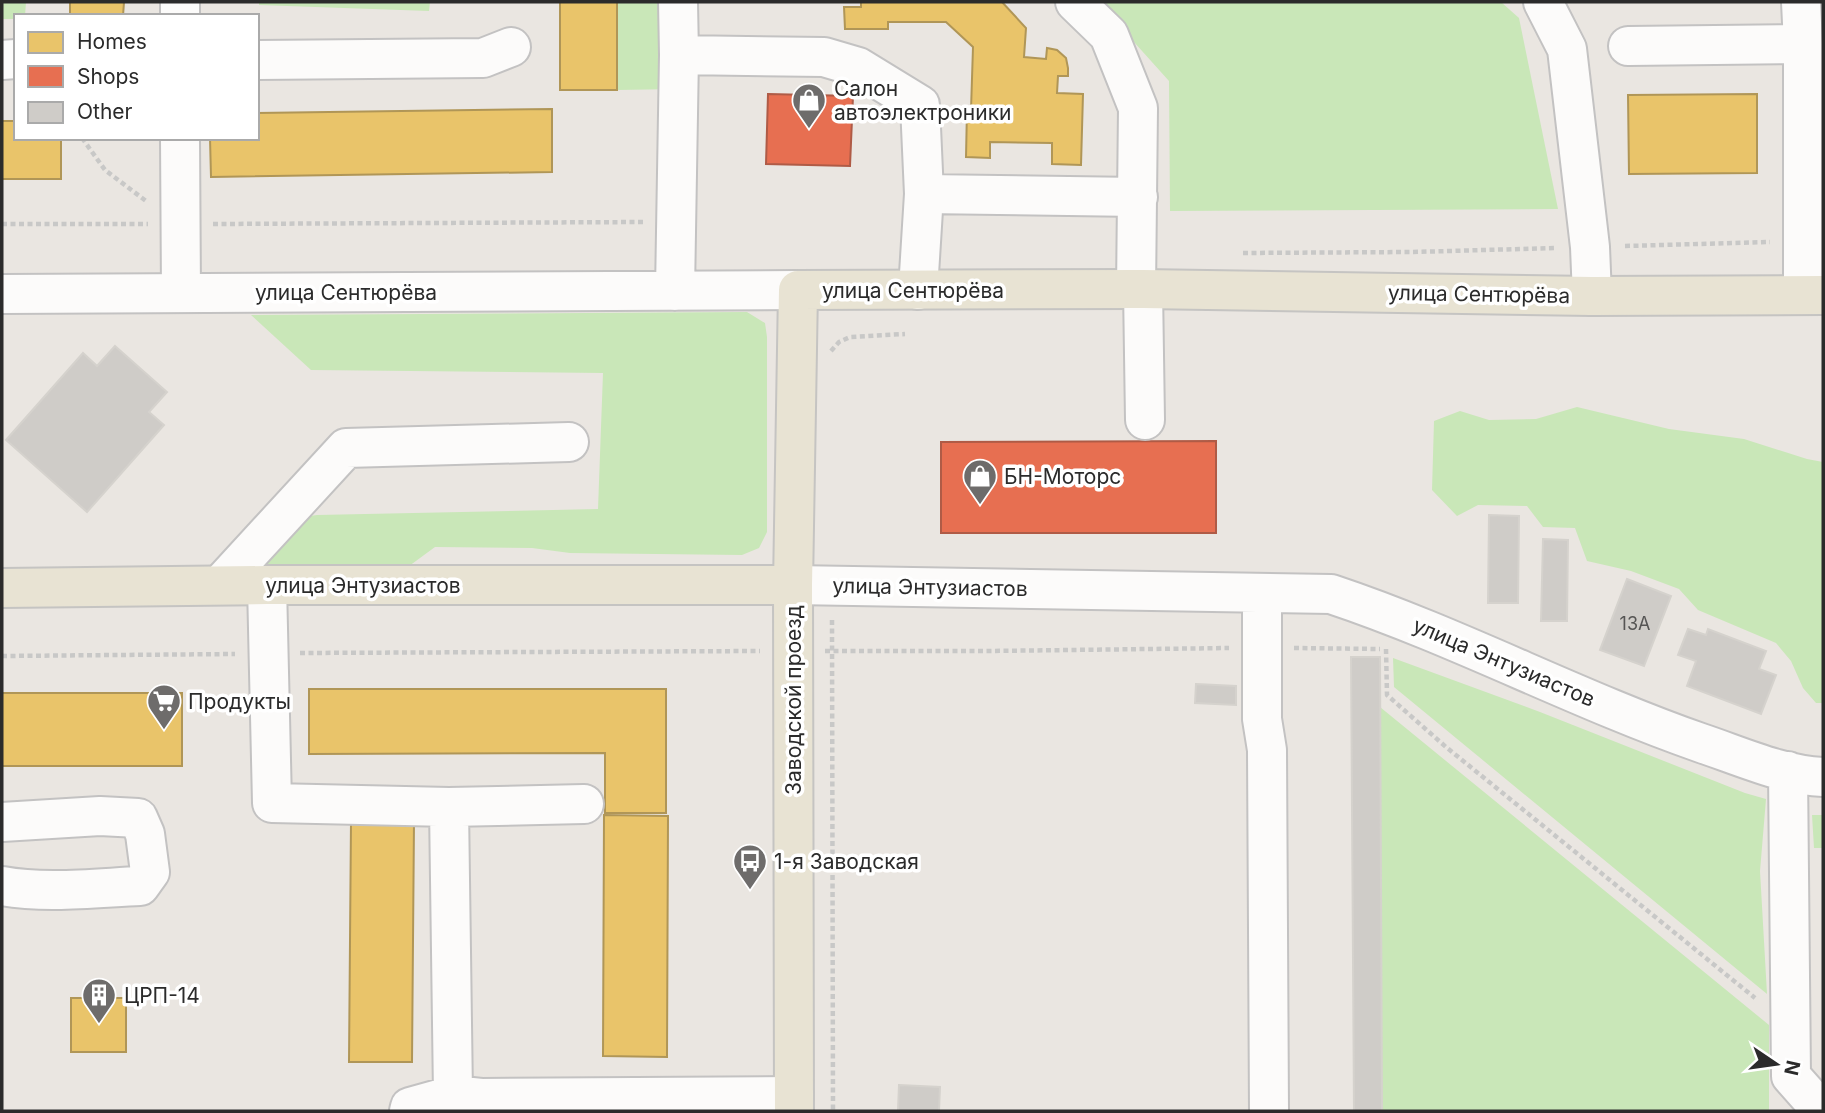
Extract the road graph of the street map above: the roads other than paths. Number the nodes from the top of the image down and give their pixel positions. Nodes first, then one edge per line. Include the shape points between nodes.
1 (678, 2) edge
2 (1075, 2) edge
3 (1544, 2) edge
4 (1807, 23) edge
5 (1628, 46) dead end
6 (511, 47) dead end
7 (679, 55) junction
8 (259, 60) edge
9 (180, 140) edge
10 (923, 194) junction
11 (1138, 197) junction
12 (798, 290) junction
13 (918, 290) junction
14 (1139, 290) junction
15 (675, 291) junction
16 (181, 293) junction
17 (2, 294) edge
18 (1813, 295) edge
19 (1592, 296) junction
20 (1146, 420) dead end
21 (569, 442) dead end
22 (220, 585) junction
23 (267, 585) junction
24 (793, 585) junction
25 (2, 587) edge
26 (1262, 593) junction
27 (1806, 774) edge
28 (584, 804) dead end
29 (449, 807) junction
30 (2, 822) edge
31 (2, 886) edge
32 (453, 1096) junction
33 (794, 1103) edge
34 (409, 1111) edge
35 (1269, 1111) edge
36 (1822, 1111) edge

1 - 7 street
2 - 11 street via 1109,35 1138,108
3 - 19 street via 1567,49
4 - 5 street
4 - 18 street via 1803,242
6 - 8 street via 483,58
7 - 10 street via 824,57 858,67 920,105
7 - 15 street
9 - 16 street
10 - 11 street
10 - 13 street
11 - 14 street
12 - 13 main road, улица Сентюрёва
12 - 15 street, улица Сентюрёва
12 - 24 main road, Заводской проезд
13 - 14 main road, улица Сентюрёва
14 - 19 main road, улица Сентюрёва
14 - 20 street
15 - 16 street, улица Сентюрёва
16 - 17 street, улица Сентюрёва
18 - 19 main road, улица Сентюрёва
21 - 22 street via 346,448
22 - 23 main road, улица Энтузиастов
22 - 25 main road, улица Энтузиастов
23 - 24 main road, улица Энтузиастов
23 - 29 street via 272,803
24 - 26 street, улица Энтузиастов
24 - 33 main road, Заводской проезд
26 - 27 street, улица Энтузиастов via 1331,594 1385,612 1657,727 1768,766
26 - 35 street
27 - 36 street via 1791,1076
28 - 29 street
29 - 32 street
30 - 31 street via 138,818 150,872 140,886
32 - 33 street
32 - 34 street

